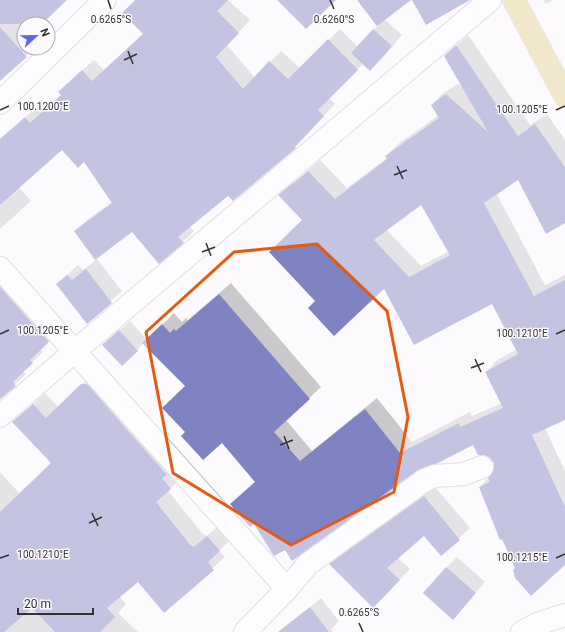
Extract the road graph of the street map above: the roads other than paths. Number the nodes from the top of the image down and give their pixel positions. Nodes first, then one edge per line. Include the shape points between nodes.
1 (105, 0) edge
2 (490, 0) edge
3 (514, 0) edge
4 (565, 96) edge
5 (0, 103) edge
6 (0, 268) edge
7 (75, 351) junction
8 (0, 416) edge
9 (482, 467) dead end
10 (287, 589) junction
11 (565, 615) edge
12 (245, 632) edge
13 (522, 632) edge

1 - 5 street
2 - 7 street
3 - 4 main road
6 - 7 street
7 - 8 street
7 - 10 street
9 - 10 street via 464,474 435,476 425,480 308,564
10 - 12 street
11 - 13 street

